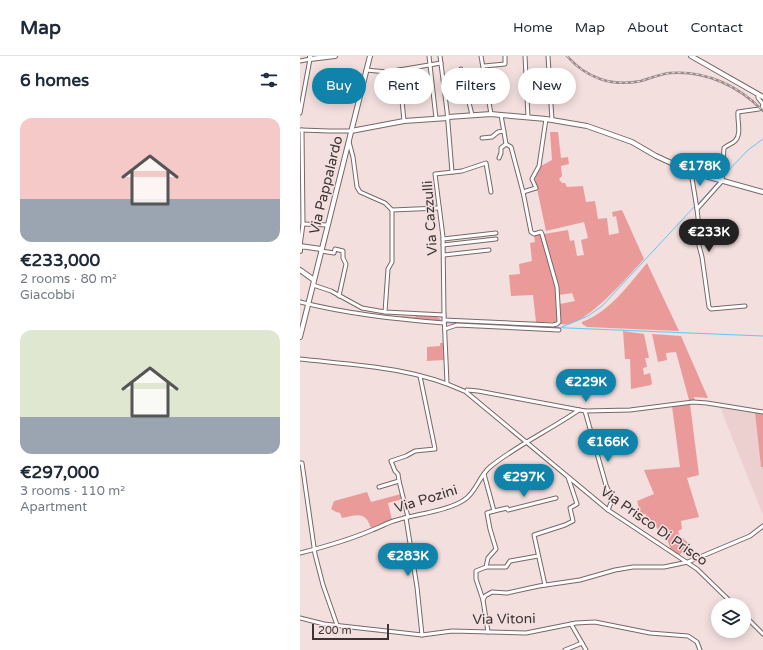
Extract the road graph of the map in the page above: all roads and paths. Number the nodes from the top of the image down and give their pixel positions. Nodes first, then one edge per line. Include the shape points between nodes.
1 (335, 56) edge
2 (370, 56) edge
3 (429, 56) edge
4 (440, 56) edge
5 (481, 56) edge
6 (505, 56) edge
7 (525, 56) edge
8 (548, 56) edge
9 (691, 56) edge
10 (310, 58) edge
11 (300, 62) edge
12 (441, 62) junction
13 (430, 64) junction
14 (484, 66) junction
15 (409, 68) edge
16 (366, 70) joint
17 (374, 72) edge
18 (758, 94) junction
19 (763, 97) edge
20 (358, 104) edge
21 (402, 104) edge
22 (469, 104) edge
23 (300, 113) edge
24 (491, 114) junction
25 (472, 115) junction
26 (501, 115) junction
27 (448, 117) junction
28 (436, 118) junction
29 (528, 118) junction
30 (546, 119) junction
31 (404, 120) junction
32 (552, 120) junction
33 (301, 130) edge
34 (351, 131) junction
35 (504, 131) junction
36 (482, 138) dead end
37 (348, 140) junction
38 (506, 144) junction
39 (499, 158) dead end
40 (452, 172) junction
41 (691, 172) junction
42 (722, 181) junction
43 (491, 192) dead end
44 (523, 192) junction
45 (763, 192) edge
46 (697, 207) junction
47 (438, 208) junction
48 (392, 210) junction
49 (303, 224) junction
50 (328, 225) junction
51 (496, 233) dead end
52 (443, 239) junction
53 (496, 239) dead end
54 (443, 245) junction
55 (300, 246) edge
56 (321, 250) junction
57 (490, 250) dead end
58 (300, 252) edge
59 (444, 255) junction
60 (300, 270) edge
61 (314, 280) junction
62 (312, 285) junction
63 (339, 296) junction
64 (300, 302) edge
65 (308, 304) junction
66 (745, 306) dead end
67 (362, 308) junction
68 (385, 312) junction
69 (400, 313) junction
70 (360, 315) junction
71 (444, 315) junction
72 (400, 320) junction
73 (444, 321) junction
74 (445, 329) junction
75 (559, 330) dead end
76 (300, 337) edge
77 (300, 359) edge
78 (420, 376) junction
79 (447, 383) junction
80 (466, 391) junction
81 (579, 410) junction
82 (584, 411) junction
83 (763, 412) edge
84 (527, 441) junction
85 (300, 463) edge
86 (484, 474) junction
87 (567, 476) junction
88 (399, 481) junction
89 (379, 487) dead end
90 (556, 498) dead end
91 (494, 510) junction
92 (608, 510) junction
93 (407, 517) junction
94 (763, 526) edge
95 (315, 549) junction
96 (300, 553) edge
97 (538, 556) junction
98 (688, 562) junction
99 (486, 567) junction
100 (545, 585) junction
101 (727, 598) edge
102 (483, 600) junction
103 (300, 618) edge
104 (751, 622) edge
105 (571, 624) junction
106 (337, 625) junction
107 (488, 632) junction
108 (763, 634) edge
109 (422, 635) junction
110 (582, 643) junction
111 (565, 650) edge
112 (586, 650) edge
113 (700, 650) edge

1 - 10 street
2 - 16 street, Via Pappalardo
3 - 13 street
4 - 12 street, Via Cazzulli
5 - 14 street
6 - 14 street via 505,64
7 - 29 street
8 - 32 street
9 - 18 street
10 - 11 street
10 - 23 street
12 - 13 street
12 - 27 street, Via Cazzulli
13 - 15 street
13 - 28 street
14 - 24 street
16 - 17 street
18 - 19 street
18 - 42 street via 763,104 762,108 738,113 738,136 734,143 724,148
20 - 34 street, Via Pappalardo
21 - 31 street
22 - 25 street
24 - 25 street
24 - 26 street
25 - 27 street
26 - 29 street
26 - 35 street
27 - 28 street
27 - 40 street, Via Cazzulli
28 - 31 street
29 - 30 street
30 - 32 street
30 - 44 street via 539,166 532,179 536,188
31 - 34 street
32 - 41 street via 613,134
33 - 34 street
33 - 49 street
34 - 37 street, Via Pappalardo
35 - 36 street via 492,137
35 - 38 street
37 - 48 street via 357,188
37 - 50 street, Via Pappalardo
38 - 39 street via 501,148
38 - 44 street via 511,147
40 - 43 street via 462,172 486,163
40 - 47 street, Via Cazzulli via 435,174
41 - 42 street
41 - 46 street
42 - 45 street
42 - 46 street
44 - 73 street via 531,232 542,234 557,287 557,324
46 - 66 street via 697,238 709,307 711,309
47 - 48 street
47 - 52 street, Via Cazzulli
48 - 68 street via 392,262 388,269
49 - 50 street
49 - 55 street
50 - 56 street, Via Pappalardo
51 - 52 street
52 - 54 street, Via Cazzulli
53 - 54 street
54 - 59 street, Via Cazzulli
55 - 56 street
55 - 58 street
56 - 61 street, Via Pappalardo
56 - 63 street via 334,253 335,249 343,251 346,262
57 - 59 street
59 - 71 street, Via Cazzulli
60 - 61 street
61 - 62 street, Via Pappalardo
62 - 63 street
62 - 65 street, Via Pappalardo
63 - 67 street
64 - 65 street
65 - 70 street
65 - 76 street, Via Pappalardo
67 - 68 street
67 - 70 street
68 - 69 street
69 - 71 street
69 - 72 street
70 - 72 street
71 - 73 street, Via Cazzulli
72 - 73 street
73 - 74 street, Via Cazzulli
74 - 75 street via 457,325
74 - 79 street, Via Cazzulli
77 - 78 street via 374,367
78 - 79 street
78 - 88 street via 435,449 415,451 391,461
79 - 80 street
80 - 81 street
80 - 84 street, Via Prisco Di Prisco
81 - 82 street
81 - 84 street, Via Pozini via 543,434
82 - 83 street via 630,410 678,403 707,402
82 - 92 street via 606,485 613,498
84 - 86 street, Via Pozini via 488,468
84 - 87 street, Via Prisco Di Prisco
85 - 95 street
86 - 91 street
86 - 93 street, Via Pozini via 464,500
87 - 92 street, Via Prisco Di Prisco
87 - 97 street via 577,504 570,508 573,521 534,535
88 - 89 street
88 - 93 street
90 - 91 street via 508,510
91 - 99 street via 487,513 496,549 488,558
92 - 98 street, Via Prisco Di Prisco
93 - 95 street, Via Pozini
93 - 109 street
94 - 98 street via 745,538
95 - 96 street, Via Pozini
95 - 106 street via 323,585
97 - 99 street via 510,561 506,567
97 - 100 street
98 - 100 street via 664,567 633,567 580,580
98 - 101 street, Via Prisco Di Prisco
99 - 102 street via 476,571
100 - 102 street via 492,592
102 - 107 street
103 - 106 street, Via Vitoni
104 - 108 street
105 - 107 street, Via Vitoni via 526,633
105 - 110 street
105 - 113 street, Via Vitoni via 595,622 688,636 697,642
106 - 109 street, Via Vitoni
107 - 109 street, Via Vitoni via 452,631
110 - 111 street
110 - 112 street

